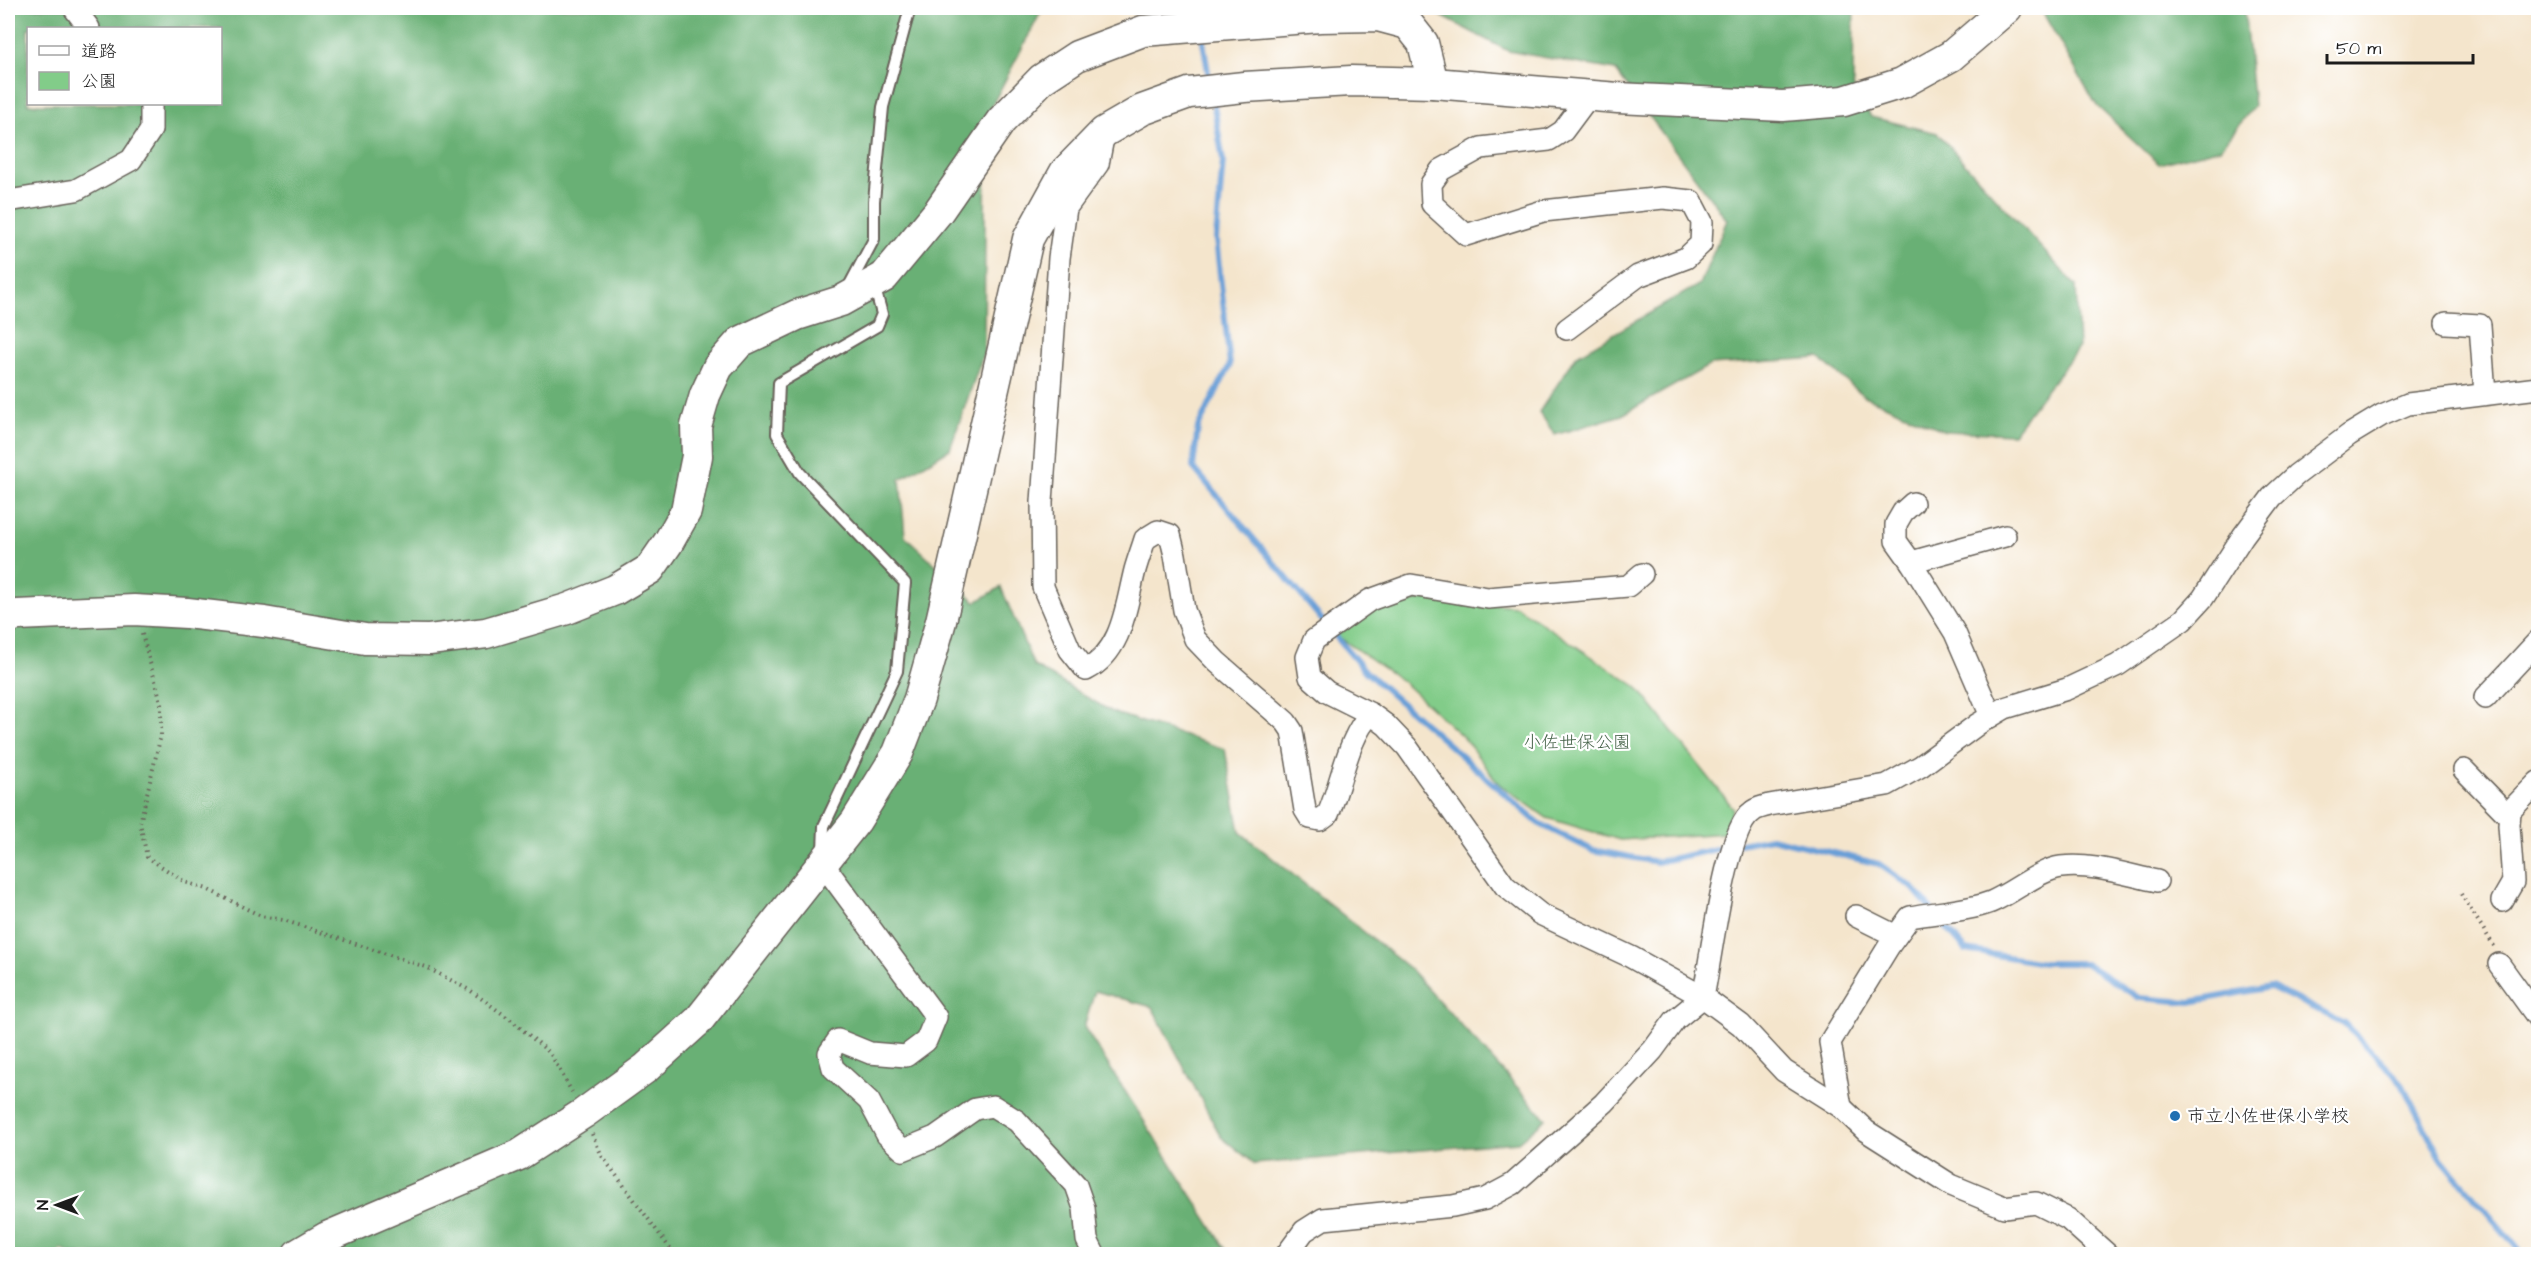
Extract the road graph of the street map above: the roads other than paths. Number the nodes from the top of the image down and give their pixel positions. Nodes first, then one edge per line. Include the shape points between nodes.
1 (74, 8) edge
2 (910, 8) edge
3 (2007, 8) edge
4 (88, 27) edge
5 (1433, 83) junction
6 (1589, 96) junction
7 (152, 105) edge
8 (1104, 132) junction
9 (8, 201) edge
10 (873, 283) junction
11 (841, 301) junction
12 (2446, 323) dead end
13 (1567, 329) dead end
14 (2538, 388) edge
15 (2485, 394) junction
16 (1913, 503) dead end
17 (2005, 536) dead end
18 (1911, 562) junction
19 (1642, 574) dead end
20 (8, 618) edge
21 (2537, 648) edge
22 (2484, 698) dead end
23 (1371, 714) junction
24 (1991, 716) junction
25 (2464, 770) dead end
26 (2538, 782) edge
27 (2509, 816) junction
28 (823, 864) junction
29 (2157, 881) dead end
30 (2502, 901) dead end
31 (1856, 916) dead end
32 (1896, 936) junction
33 (2497, 957) road end
34 (1703, 997) junction
35 (2538, 1018) edge
36 (1841, 1107) junction
37 (298, 1254) edge
38 (1094, 1254) edge
39 (1287, 1254) edge
40 (2107, 1254) edge

1 - 4 street
2 - 11 lane via 883,107 874,239
3 - 6 street via 1951,56 1902,83 1844,101 1784,106
5 - 6 street
5 - 8 street via 1351,81 1188,93 1142,110
5 - 10 street via 1423,43 1408,24 1378,16 1199,25 1143,31 1114,41 1077,56 1042,79 1001,121 909,249 884,277
6 - 13 street via 1563,131 1549,140 1481,148 1441,171 1431,184 1432,204 1466,235 1543,211 1663,198 1690,201 1702,222 1701,244 1686,258 1638,276
7 - 9 street via 151,130 131,160 76,190
8 - 23 street via 1098,164 1066,208 1059,258 1042,502 1043,587 1057,622 1086,670 1099,663 1111,649 1123,619 1145,538 1158,531 1170,535 1184,610 1195,639 1292,731 1305,810 1310,818 1320,820 1328,814 1364,721
8 - 28 street via 1065,172 1028,239 919,699 898,753 856,821
10 - 11 street
10 - 28 lane via 882,314 877,326 779,383 777,434 800,473 904,583 897,671 824,826
11 - 20 street via 740,342 718,367 705,395 696,426 697,456 686,511 650,569 615,590 567,609 486,633 429,640 365,639 264,622 134,610
12 - 15 street via 2480,325
14 - 15 street
15 - 24 street via 2408,404 2349,435 2272,497 2203,598 2183,620 2118,665 2067,689
16 - 18 street via 1896,524 1896,541
17 - 18 street
18 - 24 street via 1954,633
19 - 23 street via 1628,586 1488,598 1411,585 1370,600 1314,640 1307,657 1310,677 1327,692
21 - 22 street via 2517,662
23 - 34 street via 1407,747 1505,885 1540,914
24 - 34 street via 1887,785 1769,805 1750,812 1722,883
25 - 27 street
26 - 27 street
27 - 30 street via 2513,882
28 - 37 street via 698,1021 646,1068 519,1155 327,1237
28 - 38 street via 936,1017 926,1041 906,1056 870,1053 838,1040 829,1053 833,1068 870,1101 888,1135 903,1150 935,1137 975,1109 993,1106 1017,1121 1076,1185 1084,1208 1087,1240
29 - 32 street via 2075,866 2058,868 1974,908 1910,917
31 - 32 street
32 - 36 street via 1830,1042
33 - 35 street
34 - 36 street via 1741,1025 1784,1071
34 - 39 street via 1675,1020 1604,1103 1513,1184 1485,1200 1454,1206 1323,1219 1304,1231
36 - 40 street via 1866,1131 1951,1185 2004,1207 2036,1203 2068,1219

